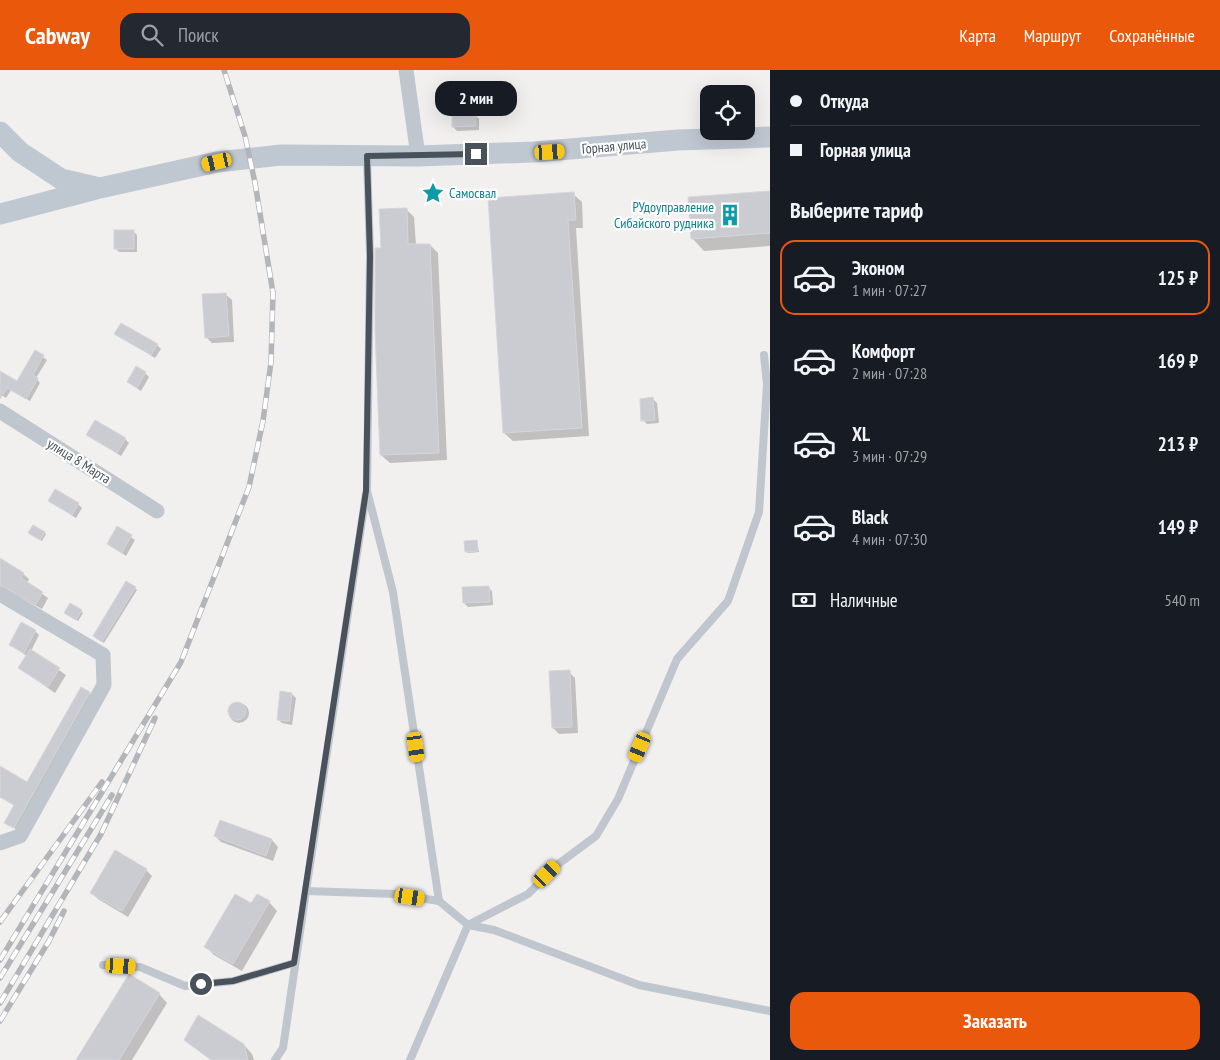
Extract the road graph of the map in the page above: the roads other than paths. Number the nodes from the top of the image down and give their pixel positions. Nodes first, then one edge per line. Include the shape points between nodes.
1 (406, 70) edge
2 (0, 132) edge
3 (770, 137) edge
4 (367, 156) junction
5 (418, 156) junction
6 (100, 188) junction
7 (0, 214) edge
8 (764, 355) dead end
9 (0, 411) edge
10 (366, 491) junction
11 (157, 511) dead end
12 (0, 594) edge
13 (0, 843) edge
14 (306, 892) junction
15 (439, 901) junction
16 (468, 926) junction
17 (294, 963) junction
18 (103, 965) dead end
19 (770, 1011) edge
20 (275, 1060) edge
21 (410, 1060) edge

1 - 5 street
2 - 6 main road via 20,152 61,179
3 - 5 main road, Горная улица
4 - 5 main road, Горная улица
4 - 6 main road, Горная улица via 281,155 217,162
4 - 10 lane via 370,256
6 - 7 main road, Горная улица
8 - 16 lane via 766,384 759,512 728,600 677,660 618,799 596,836 557,865 528,894
9 - 11 street, улица 8 Марта
10 - 14 lane
10 - 15 lane via 392,592
12 - 13 street via 103,655 104,684 20,836
14 - 15 lane via 395,894
14 - 17 lane
15 - 16 lane
16 - 19 lane via 494,930 639,985
16 - 21 lane
17 - 18 lane via 233,981 185,986 140,967
17 - 20 lane via 283,1048

